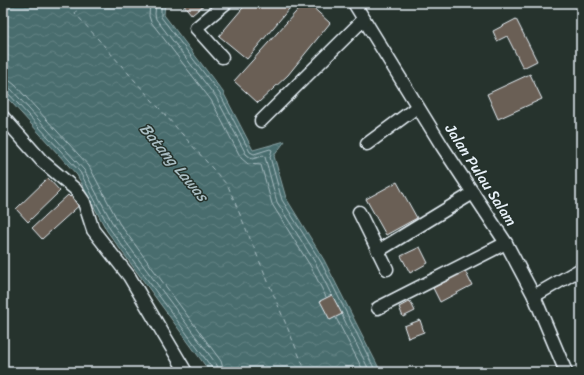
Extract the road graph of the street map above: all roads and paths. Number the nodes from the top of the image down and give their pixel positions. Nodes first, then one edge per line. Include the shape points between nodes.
1 (226, 3) edge
2 (361, 9) edge
3 (222, 57) dead end
4 (417, 107) junction
5 (3, 117) edge
6 (261, 121) dead end
7 (367, 144) dead end
8 (473, 193) junction
9 (359, 212) dead end
10 (506, 243) junction
11 (378, 251) junction
12 (387, 269) dead end
13 (581, 269) edge
14 (534, 296) junction
15 (378, 308) dead end
16 (186, 372) edge
17 (566, 372) edge

1 - 3 street via 196,28
2 - 4 street, Jalan Pulau Salam
2 - 6 street
4 - 7 street
4 - 8 street, Jalan Pulau Salam
5 - 16 street via 42,160 75,189 84,202 93,230 129,276
8 - 10 street, Jalan Pulau Salam
8 - 11 street
9 - 11 street
10 - 14 street, Jalan Pulau Salam
10 - 15 street
11 - 12 street
13 - 14 street
14 - 17 street, Jalan Pulau Salam

